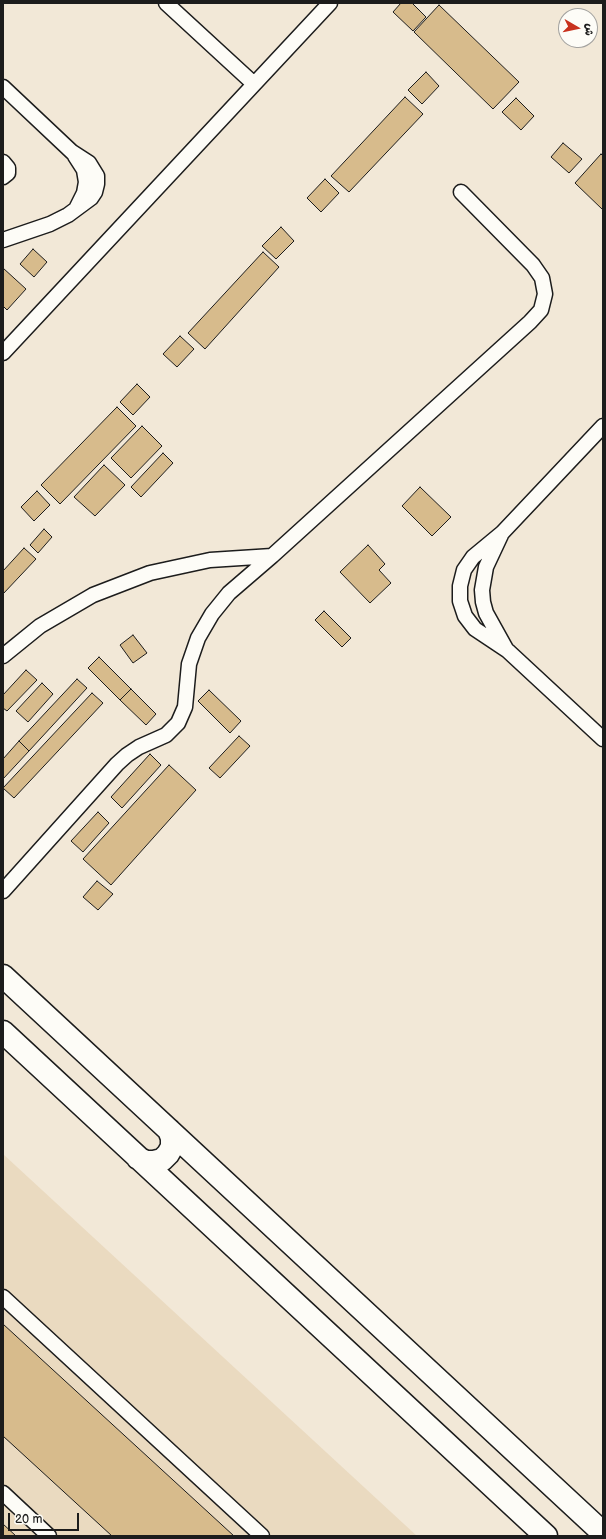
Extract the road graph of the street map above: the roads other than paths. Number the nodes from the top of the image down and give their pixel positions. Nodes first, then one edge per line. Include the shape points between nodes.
1 (166, 3) edge
2 (330, 3) edge
3 (254, 84) junction
4 (3, 87) edge
5 (3, 162) edge
6 (3, 177) edge
7 (461, 192) dead end
8 (3, 240) edge
9 (3, 353) edge
10 (603, 426) edge
11 (502, 533) junction
12 (272, 556) junction
13 (508, 651) junction
14 (3, 656) edge
15 (603, 739) edge
16 (3, 891) edge
17 (3, 976) edge
18 (3, 1032) edge
19 (169, 1130) junction
20 (138, 1158) junction
21 (3, 1297) edge
22 (3, 1493) edge
23 (603, 1533) edge
24 (49, 1536) edge
25 (262, 1536) edge
26 (546, 1536) edge

1 - 3 lane
2 - 3 lane
3 - 9 lane
4 - 8 lane via 72,152 84,170 86,182 84,194 76,209 68,215
5 - 6 lane via 8,168 8,173
7 - 12 lane via 533,265 542,278 546,294 541,310
10 - 11 lane
11 - 13 lane via 486,567 482,590 486,613
11 - 13 lane via 473,557 464,570 460,601 465,616 474,629
12 - 14 lane via 210,560 150,573 93,595 40,626
12 - 16 lane via 229,593 212,614 198,638 189,664 185,707 178,723 166,735 139,747 117,764
13 - 15 lane
17 - 19 street
18 - 20 street
19 - 20 street via 172,1147 162,1160 146,1162
19 - 23 street
20 - 26 street
21 - 25 lane
22 - 24 lane

